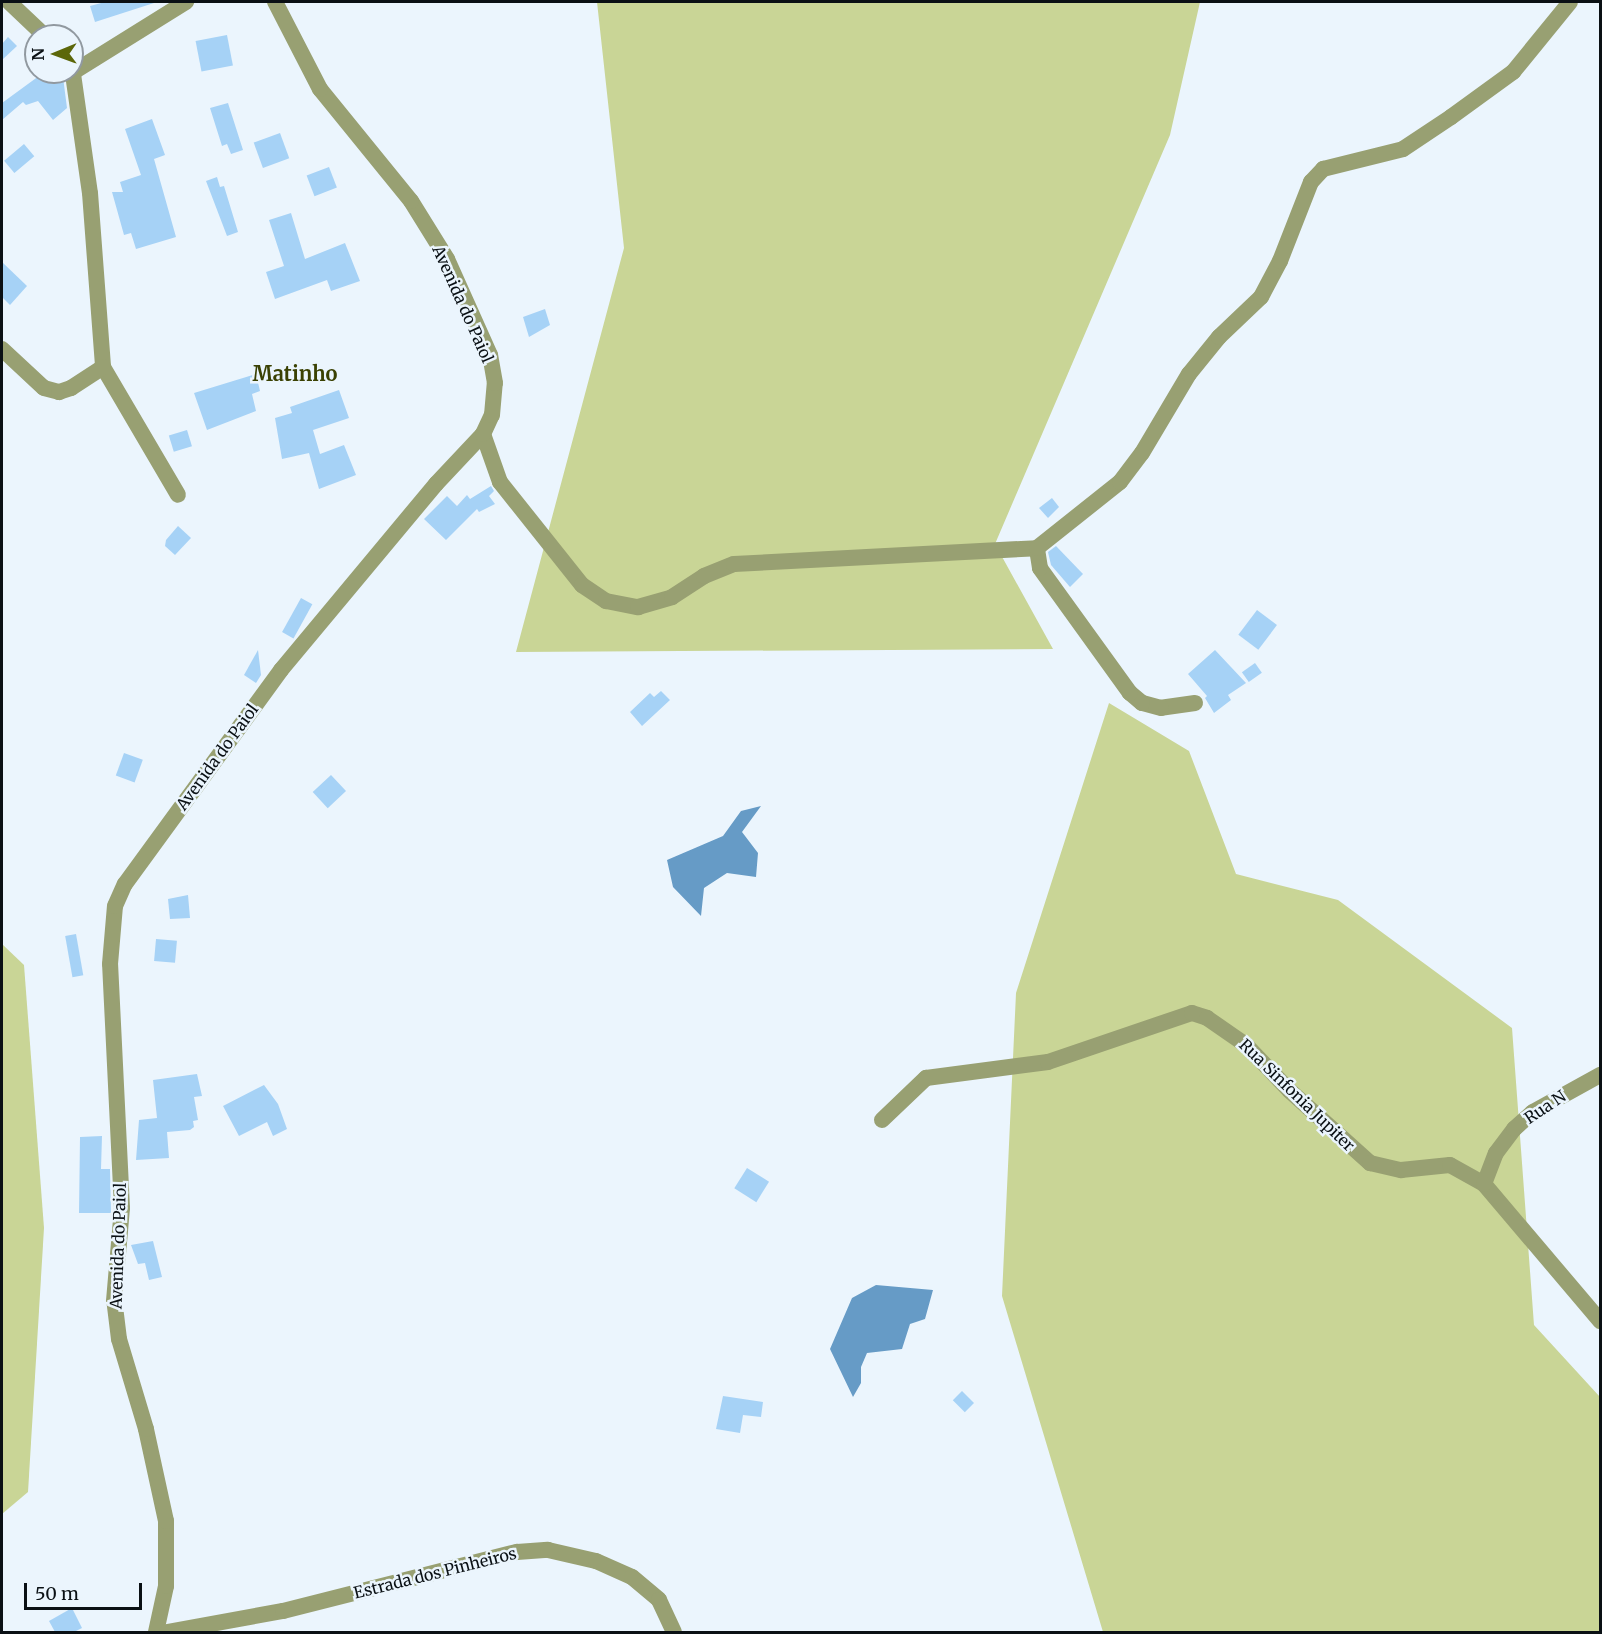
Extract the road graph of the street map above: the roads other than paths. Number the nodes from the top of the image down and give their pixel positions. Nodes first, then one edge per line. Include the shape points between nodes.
1 (9, 2) edge
2 (186, 2) edge
3 (275, 2) edge
4 (1570, 2) edge
5 (32, 24) edge
6 (84, 63) edge
7 (76, 84) edge
8 (2, 349) edge
9 (102, 367) junction
10 (483, 434) junction
11 (178, 495) dead end
12 (1037, 548) junction
13 (1195, 703) dead end
14 (1600, 1075) edge
15 (882, 1120) dead end
16 (1484, 1184) junction
17 (1600, 1321) edge
18 (156, 1632) edge
19 (167, 1632) edge
20 (674, 1632) edge

1 - 5 street
2 - 6 street
3 - 10 street, Avenida do Paiol via 320,89 411,201 447,260 490,355 495,383 492,415
4 - 12 street via 1513,72 1451,117 1403,149 1323,170 1311,182 1280,261 1261,297 1219,337 1189,374 1120,482
7 - 9 street via 90,193
8 - 9 street via 44,388 59,392
9 - 11 street
10 - 12 street via 500,482 582,585 606,601 638,607 672,597 704,576 734,564
10 - 18 street, Avenida do Paiol via 436,484 281,670 125,884 115,906 110,964 122,1208 114,1301 119,1339 146,1429 166,1521 166,1586
12 - 13 street via 1040,568 1130,693 1161,708
14 - 16 street, Rua N via 1533,1112 1514,1129 1496,1154
15 - 16 street, Rua Sinfonia Jupiter via 926,1078 1048,1062 1192,1013 1221,1026 1246,1045 1370,1163 1401,1170 1450,1165
16 - 17 street, Rua Sinfonia Jupiter
19 - 20 street, Estrada dos Pinheiros via 283,1611 517,1552 548,1550 596,1561 632,1577 659,1600

